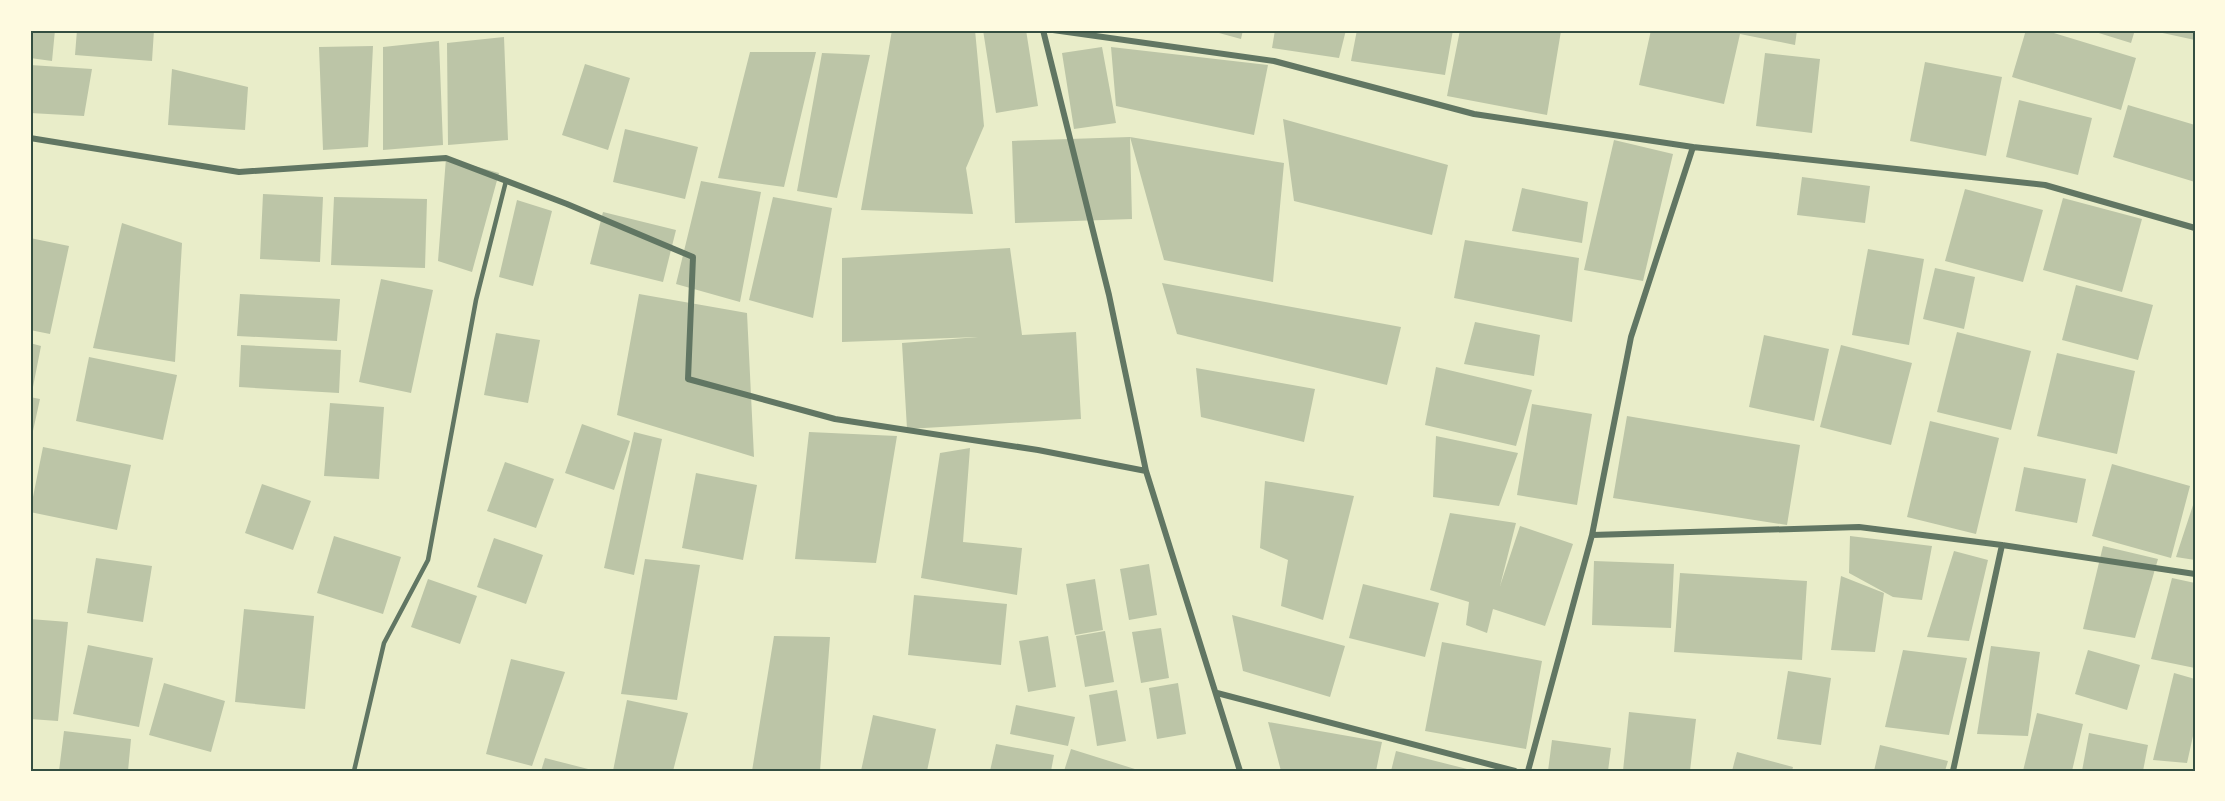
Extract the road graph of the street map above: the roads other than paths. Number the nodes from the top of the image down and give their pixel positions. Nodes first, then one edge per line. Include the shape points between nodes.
1 (1043, 30) edge
2 (1053, 30) edge
3 (30, 138) edge
4 (1693, 147) junction
5 (506, 181) junction
6 (2195, 228) edge
7 (1146, 471) junction
8 (1592, 535) junction
9 (2002, 545) junction
10 (2195, 574) edge
11 (1217, 693) junction
12 (354, 771) edge
13 (1240, 771) edge
14 (1515, 771) edge
15 (1528, 771) edge
16 (1953, 771) edge

1 - 7 street via 1109,295
2 - 4 street via 1274,61 1474,114
3 - 5 street via 239,172 446,158
4 - 6 street via 2045,185
4 - 8 street via 1631,337
5 - 7 street via 693,257 688,379 836,419
5 - 12 lane via 476,300 428,560 384,643
7 - 11 street
8 - 9 street via 1859,527
8 - 15 street
9 - 10 street
9 - 16 street
11 - 13 street
11 - 14 street

